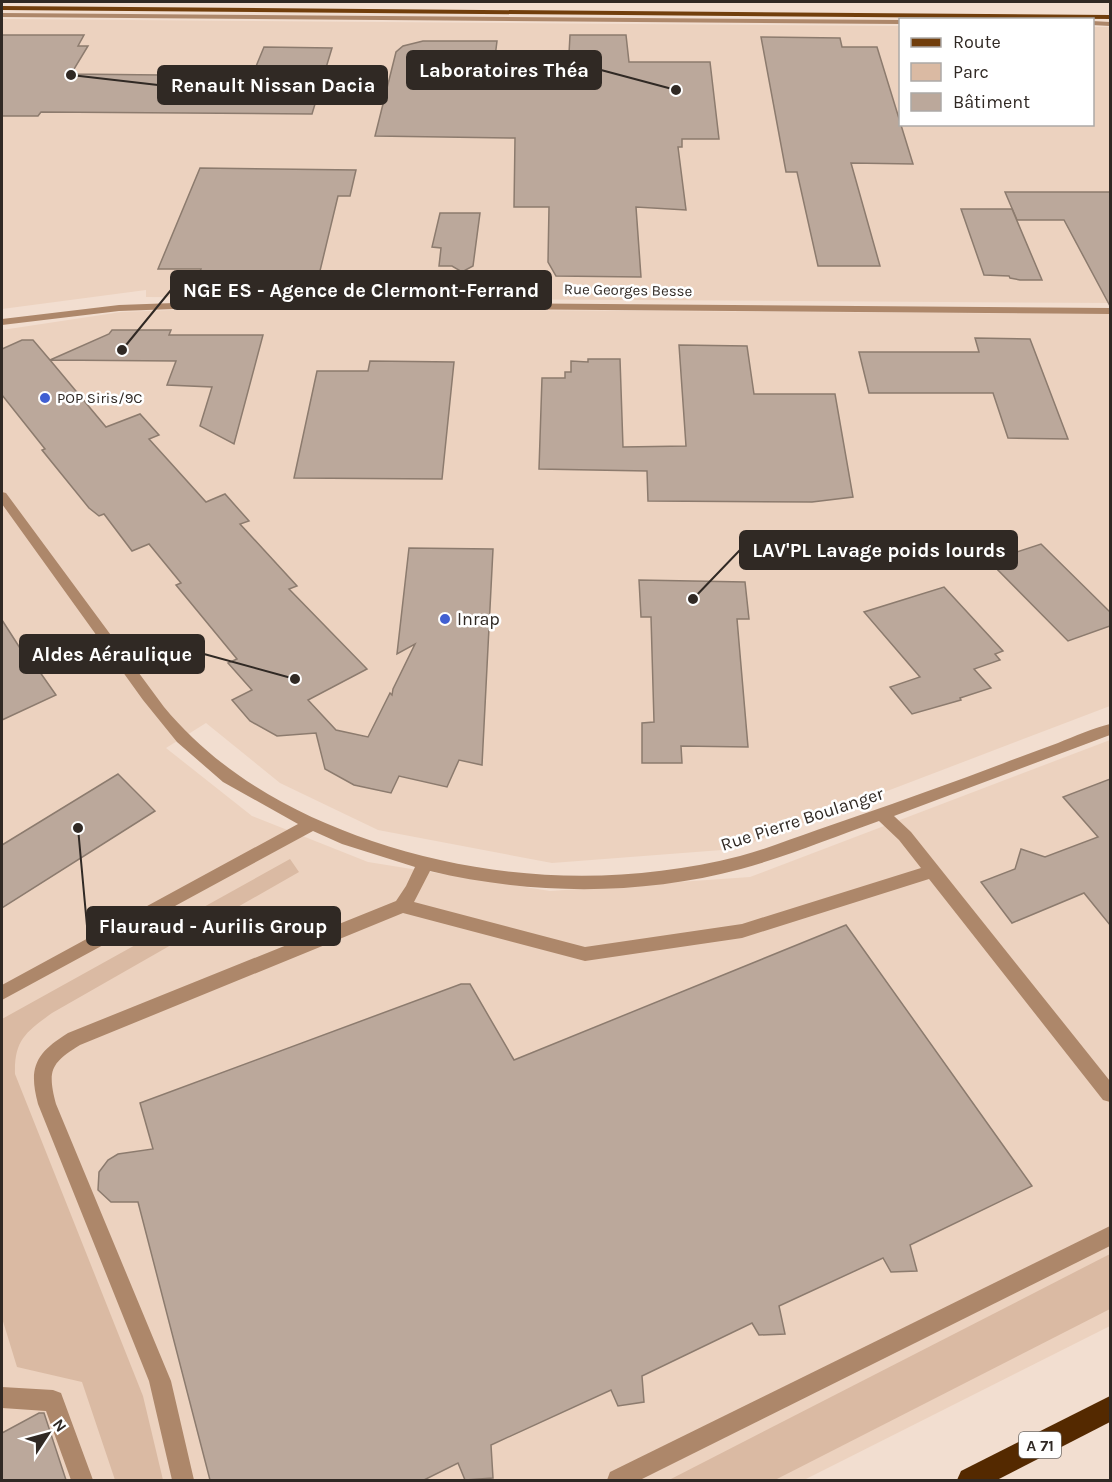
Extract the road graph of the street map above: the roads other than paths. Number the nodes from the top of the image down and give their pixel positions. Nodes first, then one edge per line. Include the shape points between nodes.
1 (537, 3) edge
2 (549, 3) edge
3 (665, 4) dead end
4 (677, 4) dead end
5 (700, 4) dead end
6 (724, 4) dead end
7 (736, 4) dead end
8 (760, 4) dead end
9 (771, 5) dead end
10 (864, 5) dead end
11 (2, 8) edge
12 (2, 15) edge
13 (1110, 17) edge
14 (899, 22) edge
15 (1094, 23) edge
16 (1110, 24) edge
17 (1110, 311) edge
18 (2, 322) edge
19 (2, 496) edge
20 (1110, 729) edge
21 (883, 814) junction
22 (312, 824) junction
23 (424, 865) junction
24 (933, 871) junction
25 (402, 906) junction
26 (2, 993) edge
27 (1110, 1094) edge
28 (1110, 1236) edge
29 (2, 1398) edge
30 (1110, 1409) edge
31 (82, 1480) edge
32 (183, 1480) edge
33 (618, 1480) edge
34 (970, 1480) edge

1 - 2 main road
3 - 4 main road
5 - 6 main road
7 - 8 main road
9 - 10 main road
11 - 13 main road
12 - 14 street
15 - 16 street
17 - 18 street, Rue Georges Besse via 229,304 119,308
19 - 22 street, Rue Pierre Boulanger via 171,727 242,787
20 - 21 street, Rue Pierre Boulanger
21 - 23 street, Rue Pierre Boulanger via 739,863 633,879 552,884
21 - 24 street
22 - 23 street, Rue Pierre Boulanger via 364,847
22 - 26 street
23 - 25 street
24 - 25 street via 742,931 585,954
24 - 27 street
25 - 32 street via 74,1039 51,1053 42,1068 40,1083 47,1104 160,1381
28 - 33 street
29 - 31 street via 53,1401
30 - 34 highway, A 71

